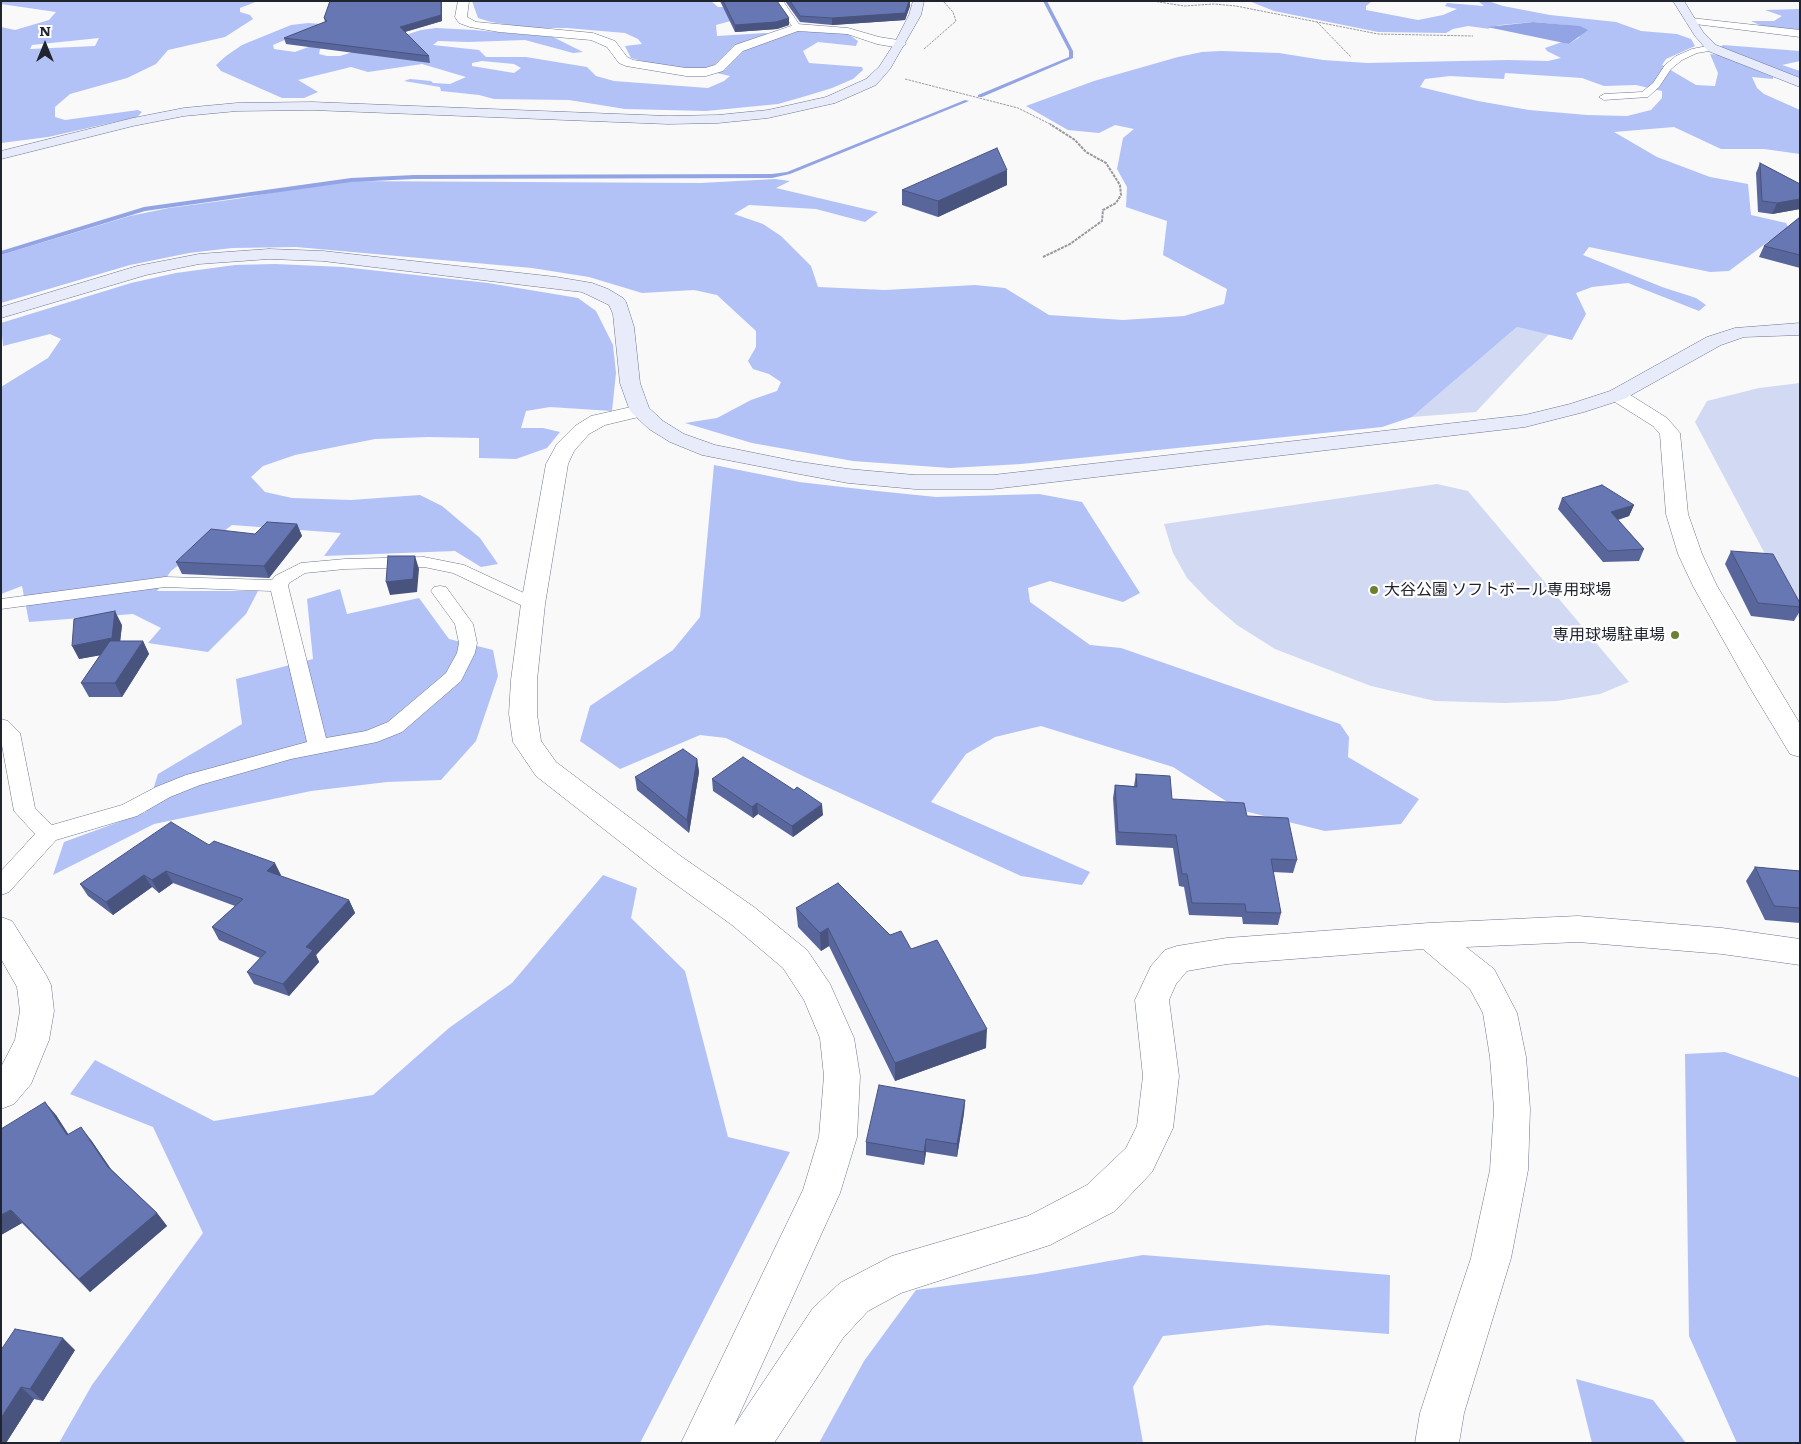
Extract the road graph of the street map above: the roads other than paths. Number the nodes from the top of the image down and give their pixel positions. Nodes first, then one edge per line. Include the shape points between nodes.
1 (464, 1) edge
2 (780, 1) edge
3 (919, 1) edge
4 (1678, 1) edge
5 (1691, 20) junction
6 (797, 27) junction
7 (1800, 34) edge
8 (900, 44) junction
9 (1712, 48) junction
10 (1800, 83) edge
11 (1604, 97) dead end
12 (1, 155) edge
13 (1, 313) edge
14 (1800, 329) edge
15 (1617, 395) junction
16 (640, 410) junction
17 (279, 586) junction
18 (440, 591) dead end
19 (1, 604) edge
20 (533, 604) junction
21 (1, 726) edge
22 (318, 747) junction
23 (1800, 747) edge
24 (48, 834) junction
25 (1, 886) edge
26 (1, 930) edge
27 (1429, 936) junction
28 (1800, 952) edge
29 (1, 1093) edge
30 (703, 1443) edge
31 (748, 1443) edge
32 (1437, 1443) edge

1 - 6 street via 461,17 474,25 593,37 610,44 623,60 630,63 686,72 719,68 739,48
2 - 6 lane
3 - 8 street
4 - 5 street
5 - 7 street
5 - 9 street via 1698,34
6 - 8 street via 848,30
8 - 12 street via 880,74 860,88 830,100 742,117 668,120 264,105 159,117
9 - 10 street
9 - 11 lane via 1680,58 1668,67 1645,95
13 - 16 street via 143,270 230,256 323,256 556,282 586,287 617,302 625,326 630,383
14 - 15 street via 1742,332 1714,341
15 - 16 street via 1525,421 993,482 915,482 848,476 710,450 677,438
15 - 23 street via 1660,422 1670,433 1677,514 1690,554 1757,678
16 - 20 street via 598,420 582,430 557,464
17 - 19 lane via 164,582
17 - 20 lane via 281,580 301,568 424,562 458,569
17 - 22 lane
18 - 22 lane via 464,624 468,643 454,676 394,728 370,737
20 - 30 street via 524,680 523,714 527,742 546,769 671,866 743,916 795,959 818,994 837,1038 842,1076 838,1137 820,1193
21 - 24 lane via 10,733 25,811
22 - 24 lane via 193,780 129,811
24 - 25 lane
26 - 29 street via 34,985 37,1011 32,1040 18,1073
27 - 28 street via 1578,929 1722,941
27 - 31 street via 1227,951 1177,959 1163,976 1152,1000 1161,1076 1155,1128 1139,1160 1101,1198 1036,1232 892,1276 854,1298 828,1323
27 - 32 street via 1482,979 1500,1013 1512,1109 1509,1170 1491,1258 1442,1413

